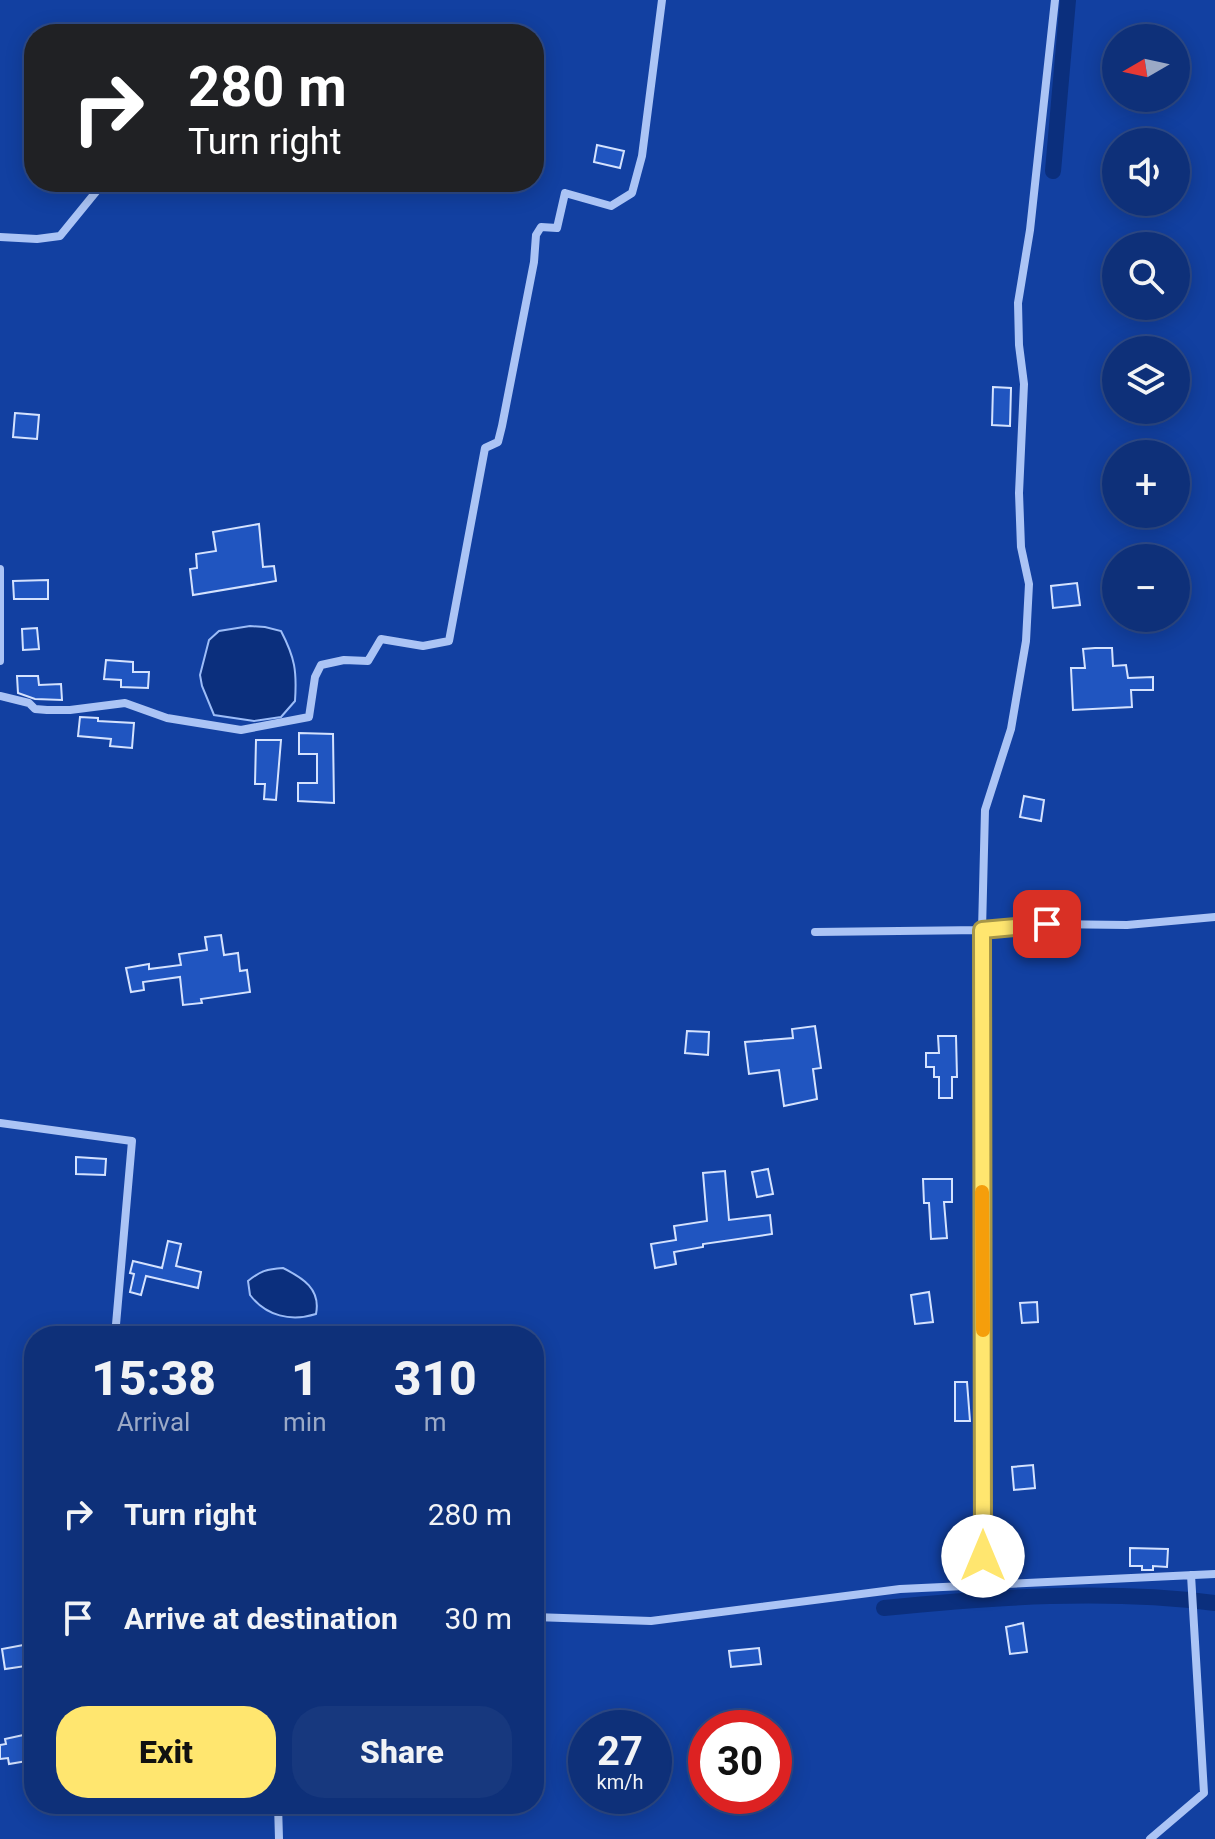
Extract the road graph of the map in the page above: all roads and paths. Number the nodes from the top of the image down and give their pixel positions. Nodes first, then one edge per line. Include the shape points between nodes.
1 (662, 0) edge
2 (1055, 0) edge
3 (96, 192) edge
4 (0, 237) edge
5 (0, 569) edge
6 (0, 661) edge
7 (0, 696) edge
8 (1215, 917) edge
9 (982, 930) junction
10 (815, 932) dead end
11 (0, 1123) edge
12 (116, 1326) edge
13 (1215, 1574) edge
14 (1191, 1575) junction
15 (983, 1585) junction
16 (544, 1617) edge
17 (278, 1814) edge
18 (279, 1839) edge
19 (1150, 1839) edge

1 - 7 street via 642,156 632,193 611,206 565,193 557,228 541,227 536,235 502,426 498,442 485,448 449,641 423,646 381,639 368,661 321,665 309,717 241,730 167,718 125,703 47,710
2 - 9 street via 1018,303 1024,384 1020,533 1029,584 1026,641 1011,729 985,810
3 - 4 street via 60,236
5 - 6 street
8 - 9 street
9 - 10 street
9 - 15 street
11 - 12 street via 132,1141
13 - 14 street
14 - 15 street
14 - 19 street via 1204,1793
15 - 16 street via 900,1589 651,1621
17 - 18 street

